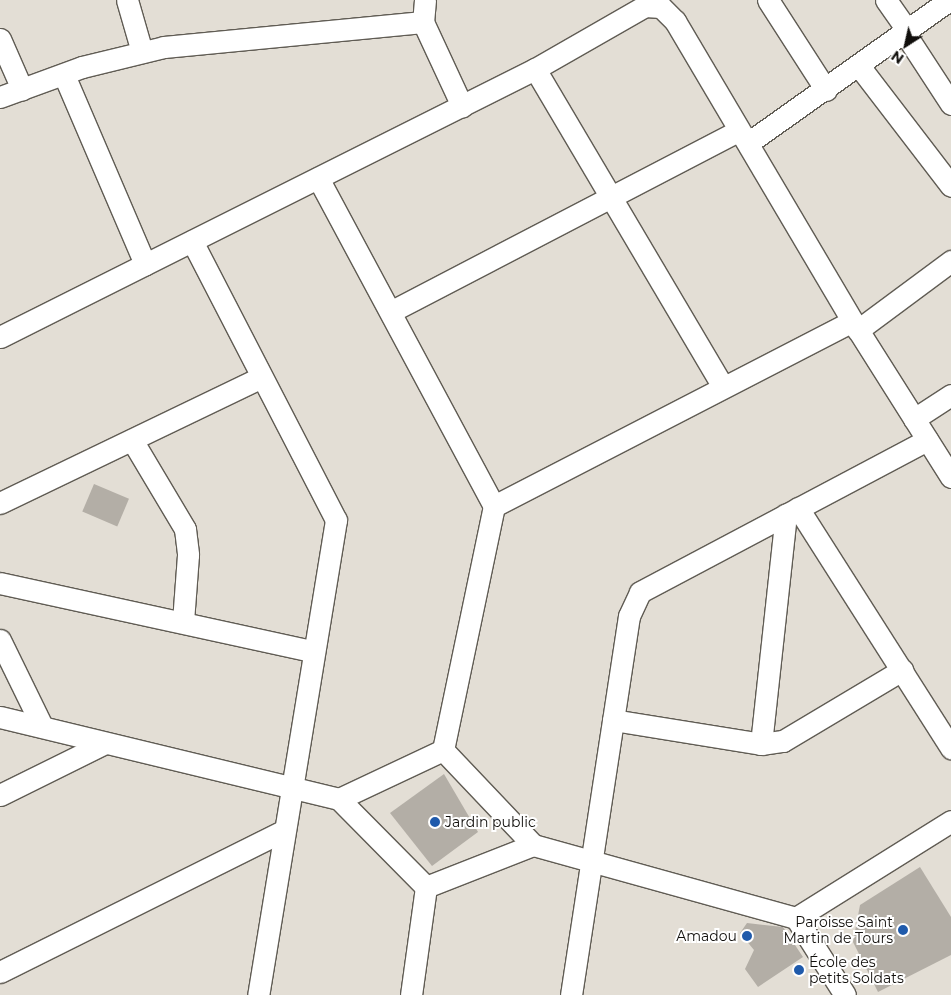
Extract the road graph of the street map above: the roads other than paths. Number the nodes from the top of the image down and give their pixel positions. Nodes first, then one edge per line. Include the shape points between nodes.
1 (127, 0) edge
2 (425, 0) edge
3 (768, 0) edge
4 (886, 0) edge
5 (949, 0) edge
6 (662, 3) edge
7 (423, 22) junction
8 (905, 31) junction
9 (0, 39) edge
10 (142, 52) junction
11 (859, 66) junction
12 (535, 69) junction
13 (64, 75) junction
14 (22, 89) junction
15 (826, 90) junction
16 (0, 97) edge
17 (951, 104) edge
18 (462, 106) junction
19 (743, 136) junction
20 (318, 178) junction
21 (950, 181) edge
22 (612, 197) junction
23 (192, 241) junction
24 (951, 261) edge
25 (146, 264) junction
26 (392, 311) junction
27 (855, 326) junction
28 (0, 337) edge
29 (260, 378) junction
30 (723, 387) junction
31 (951, 395) edge
32 (914, 419) junction
33 (132, 440) junction
34 (927, 440) junction
35 (951, 477) edge
36 (0, 503) edge
37 (494, 506) junction
38 (792, 511) junction
39 (0, 583) edge
40 (183, 622) junction
41 (0, 640) edge
42 (314, 651) junction
43 (902, 670) junction
44 (0, 717) edge
45 (613, 720) junction
46 (42, 726) junction
47 (105, 743) junction
48 (761, 744) junction
49 (951, 748) edge
50 (444, 750) junction
51 (289, 790) junction
52 (0, 795) edge
53 (339, 799) junction
54 (951, 820) edge
55 (283, 831) junction
56 (533, 845) junction
57 (591, 864) junction
58 (426, 887) junction
59 (796, 918) junction
60 (0, 972) edge
61 (258, 995) edge
62 (411, 995) edge
63 (571, 995) edge
64 (845, 995) edge

1 - 10 street
2 - 7 street
3 - 15 street
4 - 8 street
5 - 8 street
6 - 12 street via 646,6
6 - 19 street
7 - 10 street
7 - 18 street
8 - 11 street
8 - 17 street
9 - 14 street
10 - 13 street
11 - 15 street
11 - 21 street
12 - 18 street
12 - 22 street
13 - 14 street
13 - 25 street
14 - 16 street
15 - 19 street
18 - 20 street
19 - 22 street
19 - 27 street
20 - 23 street
20 - 26 street
22 - 26 street
22 - 30 street
23 - 25 street
23 - 29 street
24 - 27 street
25 - 28 street
26 - 37 street
27 - 30 street
27 - 32 street
29 - 33 street
29 - 42 street via 336,520
30 - 37 street
31 - 32 street
32 - 34 street
33 - 36 street
33 - 40 street via 185,529 188,554
34 - 35 street
34 - 38 street
37 - 50 street
38 - 43 street
38 - 45 street via 640,592 629,616
38 - 48 street
39 - 40 street
40 - 42 street
41 - 46 street
42 - 51 street
43 - 48 street via 801,733
43 - 49 street
44 - 46 street
45 - 48 street
45 - 57 street
46 - 47 street
47 - 51 street
47 - 52 street
50 - 53 street
50 - 56 street
51 - 53 street
51 - 55 street
53 - 58 street
54 - 59 street
55 - 60 street
55 - 61 street
56 - 57 street
56 - 58 street
57 - 59 street
57 - 63 street
58 - 62 street
59 - 64 street

